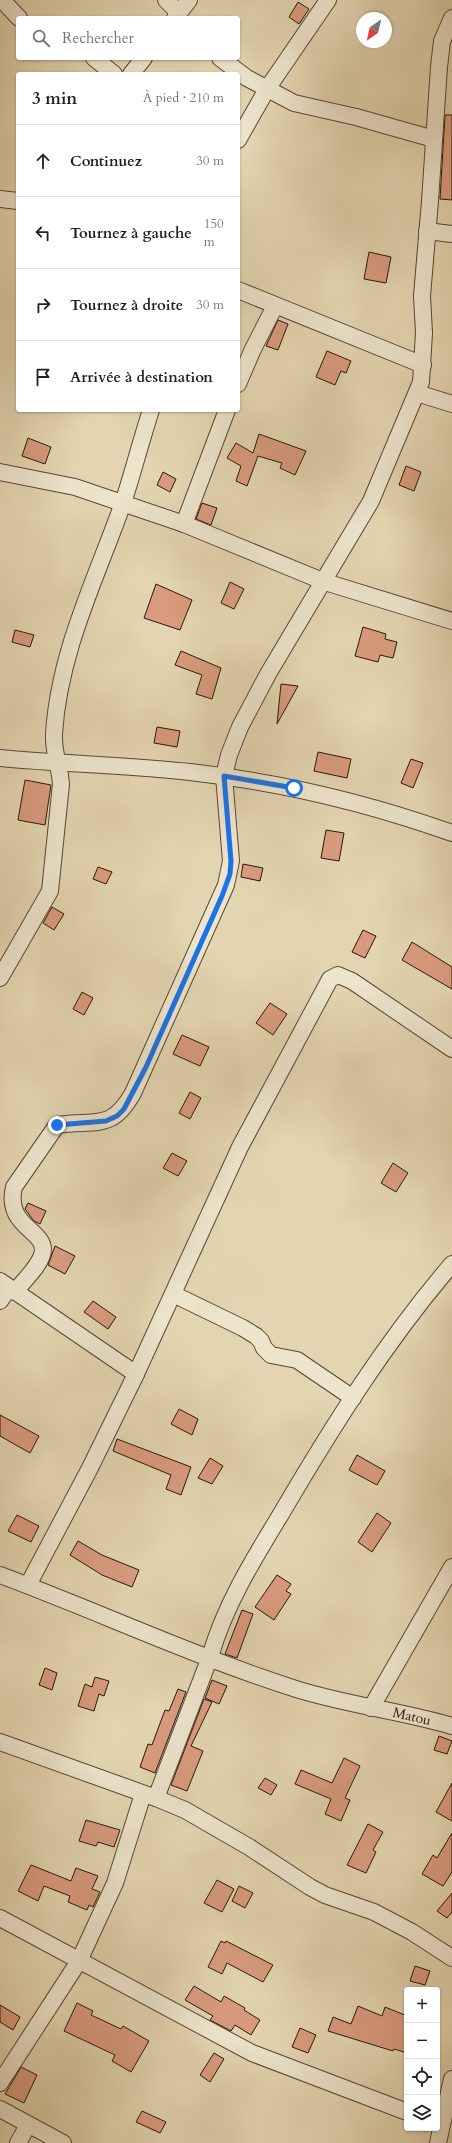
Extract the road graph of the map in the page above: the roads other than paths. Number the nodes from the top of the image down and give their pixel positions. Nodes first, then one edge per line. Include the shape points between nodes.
1 (2, 0) edge
2 (166, 0) edge
3 (189, 0) edge
4 (328, 0) edge
5 (17, 16) edge
6 (177, 16) edge
7 (452, 18) edge
8 (96, 60) edge
9 (142, 60) edge
10 (223, 60) edge
11 (112, 72) edge
12 (134, 72) edge
13 (239, 72) edge
14 (240, 73) edge
15 (267, 89) junction
16 (240, 136) edge
17 (434, 139) junction
18 (428, 231) junction
19 (452, 234) edge
20 (240, 291) edge
21 (276, 306) junction
22 (423, 365) junction
23 (240, 379) edge
24 (417, 392) junction
25 (452, 404) edge
26 (150, 412) edge
27 (226, 412) edge
28 (0, 472) edge
29 (123, 503) junction
30 (184, 524) junction
31 (325, 582) junction
32 (452, 621) edge
33 (0, 758) edge
34 (55, 761) junction
35 (224, 776) junction
36 (452, 833) edge
37 (0, 978) edge
38 (452, 1049) edge
39 (452, 1264) edge
40 (6, 1291) edge
41 (173, 1294) junction
42 (136, 1374) junction
43 (353, 1398) junction
44 (452, 1567) edge
45 (0, 1575) edge
46 (28, 1585) junction
47 (210, 1657) junction
48 (371, 1708) junction
49 (452, 1726) edge
50 (0, 1742) edge
51 (149, 1796) junction
52 (0, 1918) edge
53 (452, 1958) edge
54 (80, 1961) junction
55 (452, 2079) edge
56 (0, 2083) edge
57 (0, 2109) edge
58 (404, 2111) edge
59 (28, 2125) junction
60 (444, 2126) edge
61 (18, 2143) edge
62 (64, 2143) edge
63 (438, 2143) edge

1 - 5 street
2 - 6 street
3 - 6 street
4 - 15 street
7 - 17 street via 442,41
8 - 11 street
9 - 12 street
10 - 13 street
14 - 15 street
15 - 16 street
15 - 17 street via 294,103
17 - 18 street
18 - 19 street
18 - 22 street via 422,296
20 - 21 street
21 - 22 street
21 - 23 street
22 - 24 street
24 - 25 street
24 - 31 street via 371,501
26 - 29 street
27 - 30 street
28 - 29 street via 75,487
29 - 30 street
29 - 34 street via 96,570 64,670 54,735
30 - 31 street
31 - 32 street
31 - 35 street via 268,674 240,727
33 - 34 street
34 - 35 street
34 - 37 street via 61,784 50,891
35 - 36 street via 294,788 394,814
35 - 40 street via 231,861 230,874 222,896 146,1067 124,1109 106,1121 57,1125 14,1187 11,1197 19,1220 42,1241 44,1246 42,1256
38 - 41 street via 352,982 338,975 333,976 323,990 240,1147
39 - 43 street via 395,1336
40 - 42 street
41 - 42 street
41 - 43 street via 243,1328 256,1336 271,1355 298,1360
42 - 46 street
43 - 47 street via 304,1473 237,1589
44 - 48 street
45 - 46 street, Matou
46 - 47 street, Matou
47 - 48 street, Matou via 298,1690
47 - 51 street
48 - 49 street, Matou
50 - 51 street
51 - 53 street via 202,1819 255,1850 310,1887 374,1912 412,1932
51 - 54 street via 115,1883
52 - 54 street
54 - 56 street
54 - 58 street via 252,2053
55 - 60 street
57 - 59 street
59 - 61 street
59 - 62 street
60 - 63 street

